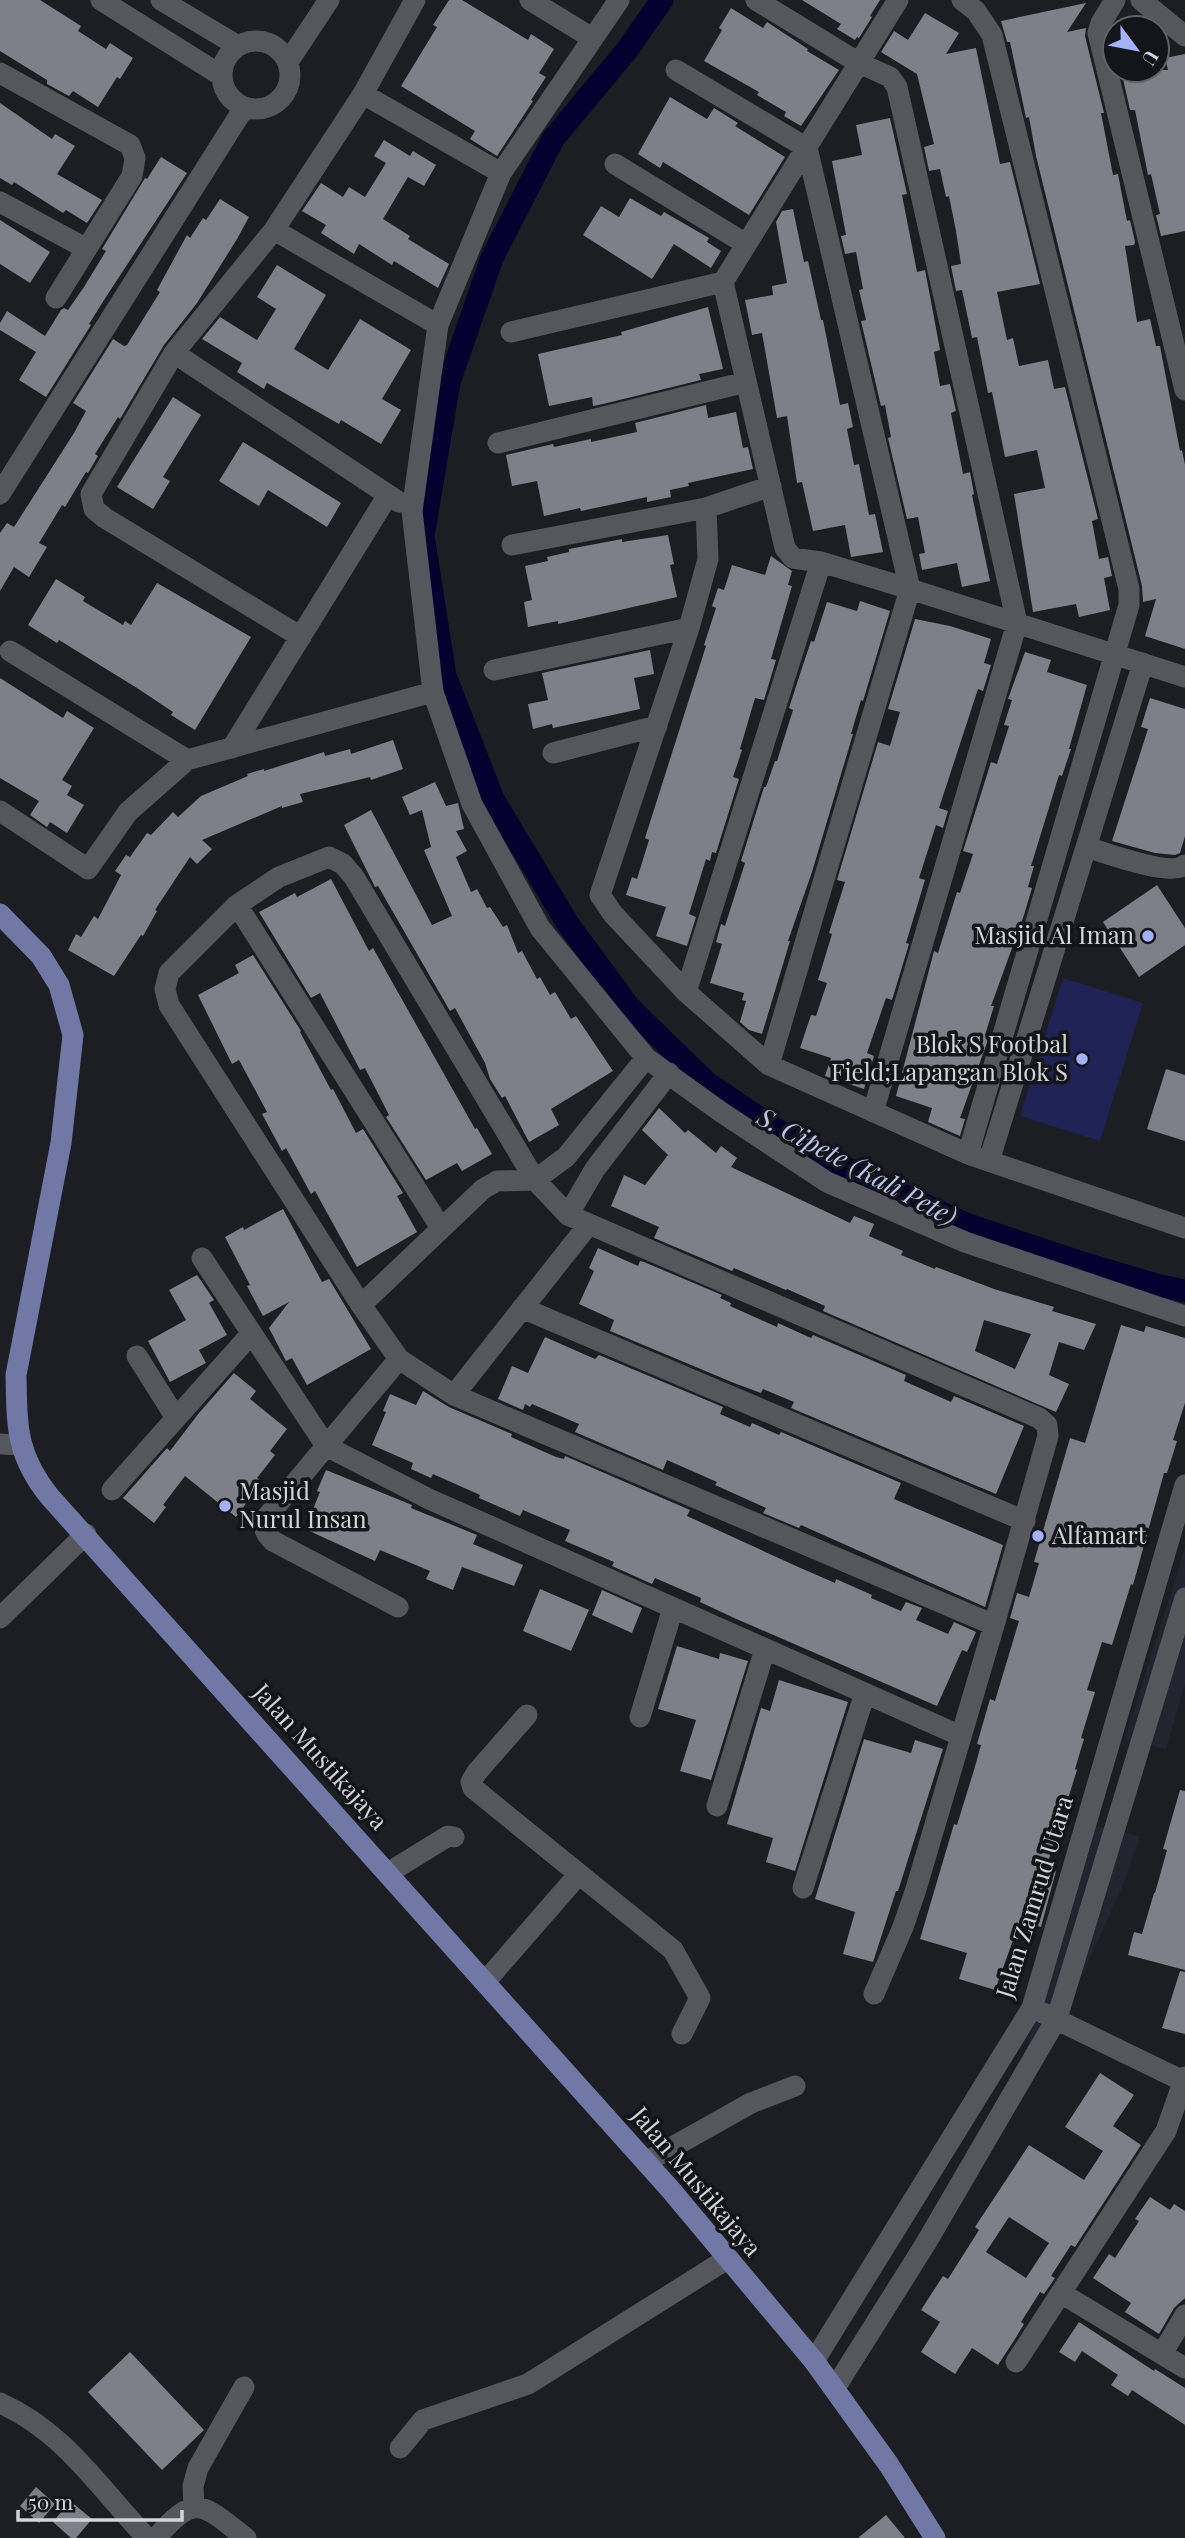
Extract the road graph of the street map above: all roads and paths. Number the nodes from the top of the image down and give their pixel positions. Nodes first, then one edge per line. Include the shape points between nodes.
1 (102, 0) edge
2 (161, 0) edge
3 (329, 0) edge
4 (415, 0) edge
5 (530, 0) edge
6 (619, 0) edge
7 (756, 0) edge
8 (898, 0) edge
9 (962, 0) edge
10 (1115, 0) edge
11 (1140, 0) edge
12 (1185, 36) edge
13 (592, 38) junction
14 (238, 46) junction
15 (288, 62) junction
16 (859, 64) junction
17 (676, 71) dead end
18 (0, 73) edge
19 (222, 76) junction
20 (363, 94) junction
21 (244, 108) junction
22 (807, 148) junction
23 (615, 164) dead end
24 (501, 173) junction
25 (0, 202) edge
26 (274, 230) junction
27 (746, 244) junction
28 (85, 248) junction
29 (723, 282) junction
30 (55, 298) dead end
31 (438, 325) junction
32 (511, 332) dead end
33 (174, 353) junction
34 (746, 382) junction
35 (1185, 390) edge
36 (498, 443) dead end
37 (771, 486) junction
38 (0, 494) edge
39 (388, 495) junction
40 (706, 508) junction
41 (412, 510) junction
42 (512, 545) dead end
43 (821, 562) junction
44 (910, 589) junction
45 (1017, 623) junction
46 (689, 628) junction
47 (301, 637) junction
48 (10, 651) dead end
49 (1116, 654) junction
50 (1143, 663) junction
51 (494, 670) dead end
52 (1185, 677) edge
53 (433, 692) junction
54 (657, 726) junction
55 (232, 748) junction
56 (553, 753) dead end
57 (187, 760) junction
58 (0, 811) edge
59 (1086, 847) junction
60 (1185, 865) edge
61 (237, 905) junction
62 (0, 914) edge
63 (686, 992) junction
64 (646, 1058) junction
65 (769, 1066) junction
66 (669, 1073) junction
67 (873, 1112) junction
68 (968, 1154) junction
69 (989, 1161) junction
70 (535, 1180) junction
71 (568, 1215) junction
72 (589, 1224) junction
73 (441, 1228) junction
74 (1185, 1228) edge
75 (202, 1258) dead end
76 (360, 1305) junction
77 (522, 1308) junction
78 (1185, 1316) edge
79 (251, 1334) junction
80 (137, 1356) dead end
81 (399, 1359) junction
82 (454, 1395) junction
83 (176, 1418) junction
84 (11, 1445) edge
85 (326, 1446) junction
86 (1185, 1485) edge
87 (112, 1490) dead end
88 (1025, 1521) junction
89 (86, 1534) junction
90 (1185, 1598) edge
91 (5, 1604) edge
92 (398, 1607) dead end
93 (673, 1608) junction
94 (994, 1625) junction
95 (765, 1649) junction
96 (865, 1693) junction
97 (527, 1715) dead end
98 (640, 1717) dead end
99 (961, 1737) junction
100 (717, 1806) dead end
101 (454, 1836) dead end
102 (388, 1872) junction
103 (579, 1874) junction
104 (803, 1888) dead end
105 (485, 1982) junction
106 (874, 1994) dead end
107 (1032, 2008) junction
108 (1057, 2018) junction
109 (682, 2034) dead end
110 (1184, 2079) edge
111 (795, 2086) dead end
112 (1175, 2136) edge
113 (646, 2162) junction
114 (899, 2226) junction
115 (926, 2243) junction
116 (727, 2259) junction
117 (1061, 2293) junction
118 (1185, 2315) edge
119 (1162, 2354) junction
120 (814, 2361) junction
121 (1016, 2362) dead end
122 (1185, 2368) edge
123 (244, 2387) dead end
124 (835, 2388) junction
125 (0, 2403) edge
126 (400, 2448) dead end
127 (194, 2507) junction
128 (147, 2538) edge
129 (156, 2538) edge
130 (246, 2538) edge
131 (935, 2538) edge

1 - 19 street
2 - 14 street
3 - 15 street
4 - 20 street
5 - 13 street
6 - 13 street
7 - 16 street
8 - 16 street
9 - 49 street via 976,10 992,35 1129,589
10 - 35 street via 1098,33
11 - 12 street
13 - 24 street
14 - 15 street via 267,42
14 - 19 street via 223,64
15 - 21 street via 290,82 281,99 264,109
16 - 22 street
16 - 45 street via 890,77 897,87
17 - 22 street
18 - 28 street via 130,145 135,158 132,176
19 - 21 street via 228,95
20 - 24 street
20 - 26 street
21 - 38 street
22 - 27 street
22 - 44 street
23 - 27 street
24 - 31 street
25 - 28 street
26 - 31 street
26 - 33 street
27 - 29 street
28 - 30 street
29 - 32 street
29 - 34 street
31 - 41 street
33 - 39 street
33 - 47 street via 91,494 94,509
34 - 36 street
34 - 37 street
37 - 40 street
37 - 43 street via 785,548 793,558
39 - 41 street
39 - 47 street
40 - 42 street
40 - 46 street via 708,559
41 - 53 street
43 - 44 street
43 - 63 street
44 - 45 street
44 - 65 street
45 - 49 street
45 - 67 street
46 - 51 street
46 - 54 street
47 - 55 street
48 - 57 street
49 - 50 street
49 - 68 street
50 - 52 street
50 - 59 street
53 - 55 street
53 - 64 street via 472,804 540,928
54 - 56 street
54 - 63 street via 600,895 612,914
55 - 57 street
57 - 58 street via 128,813 88,869
59 - 60 street via 1166,869
59 - 69 street
61 - 70 street via 279,877 329,857 343,864
61 - 73 street
61 - 76 street via 169,973 165,989 169,1005
62 - 84 main road, Jalan Mustikajaya via 41,956 59,985 73,1035 61,1143 16,1375
63 - 65 street
64 - 66 street
64 - 70 street via 566,1157
65 - 67 street
66 - 71 street via 595,1169
66 - 78 street via 827,1182 965,1242
67 - 68 street
68 - 69 street
69 - 74 street
70 - 71 street
70 - 73 street via 497,1181
71 - 72 street
72 - 77 street
72 - 88 street via 1039,1418 1047,1425 1048,1436
73 - 76 street
75 - 79 street
76 - 81 street
77 - 82 street
77 - 88 street
79 - 83 street
79 - 85 street
80 - 83 street
81 - 82 street
81 - 85 street
82 - 94 street
83 - 87 street
84 - 89 main road, Jalan Mustikajaya
85 - 92 street via 266,1518 265,1533
85 - 93 street via 429,1499
86 - 107 street, Jalan Zamrud Utara
88 - 94 street
89 - 91 street
89 - 102 main road, Jalan Mustikajaya
90 - 108 street
93 - 95 street
93 - 98 street
94 - 99 street
95 - 96 street
95 - 100 street
96 - 99 street
96 - 104 street
97 - 103 street via 471,1782
99 - 106 street via 916,1889
101 - 102 street
102 - 105 main road, Jalan Mustikajaya
103 - 105 street
103 - 109 street via 673,1950 700,1998
105 - 113 main road, Jalan Mustikajaya
107 - 108 street
107 - 114 street, Jalan Zamrud Utara
108 - 110 street
108 - 115 street
110 - 112 street
111 - 113 street via 751,2103
112 - 117 street
113 - 116 main road, Jalan Mustikajaya
114 - 115 street
114 - 120 street, Jalan Zamrud Utara
115 - 124 street
116 - 120 main road, Jalan Mustikajaya
116 - 126 street via 528,2384 423,2420
117 - 119 street
117 - 121 street
118 - 119 street
119 - 122 street
120 - 124 main road, Jalan Mustikajaya
123 - 127 street via 198,2468 192,2486
124 - 131 main road, Jalan Mustikajaya
125 - 128 street via 56,2438
127 - 129 street via 175,2515
127 - 130 street via 205,2508

